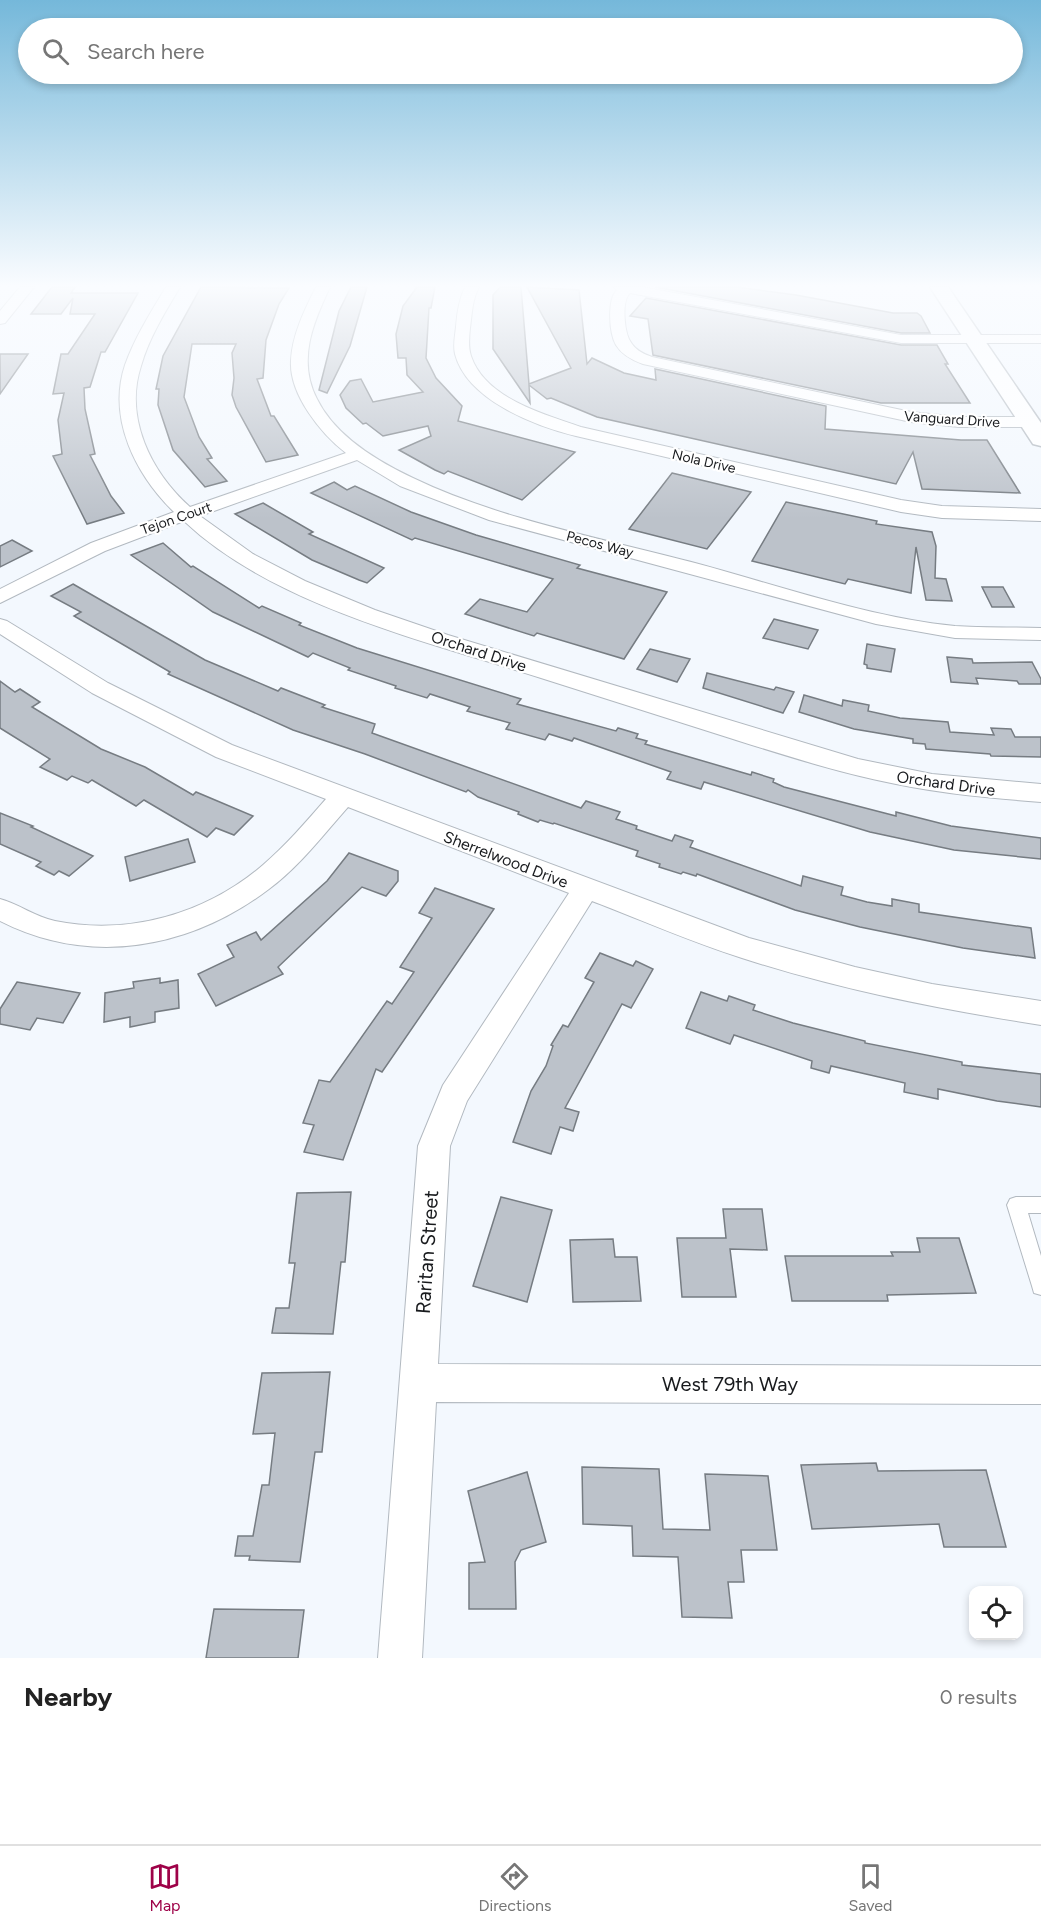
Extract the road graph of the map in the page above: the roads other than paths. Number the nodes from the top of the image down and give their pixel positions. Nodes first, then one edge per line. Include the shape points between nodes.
1 (132, 364) edge
2 (299, 364) edge
3 (466, 364) edge
4 (664, 364) edge
5 (993, 364) edge
6 (1034, 423) edge
7 (358, 454) junction
8 (187, 515) junction
9 (1041, 515) edge
10 (0, 597) edge
11 (0, 625) edge
12 (1041, 634) edge
13 (1041, 793) edge
14 (343, 797) junction
15 (586, 889) junction
16 (0, 909) edge
17 (1041, 1013) edge
18 (1041, 1205) edge
19 (1041, 1286) edge
20 (419, 1383) junction
21 (1041, 1384) edge
22 (400, 1658) edge

1 - 8 street, Orchard Drive via 127,403 140,454 153,476
2 - 7 street, Pecos Way via 311,405
3 - 9 street, Nola Drive via 486,388 541,419 576,431 901,506 942,512
4 - 6 street, Vanguard Drive via 911,417
5 - 6 main road
7 - 8 street, Tejon Court
7 - 12 street, Pecos Way via 454,503 883,620 955,632
8 - 10 street, Tejon Court via 98,547
8 - 13 street, Orchard Drive via 244,556 283,578 392,623 853,766 948,785
11 - 14 street, Sherrelwood Drive via 153,717 224,751
14 - 15 street, Sherrelwood Drive
14 - 16 street via 261,881 230,902 166,928 87,938 53,932
15 - 17 street, Sherrelwood Drive via 780,959 932,996
15 - 20 street, Raritan Street via 464,1077 434,1146
18 - 19 lane via 1016,1205
20 - 21 street, West 79th Way
20 - 22 street, Raritan Street

